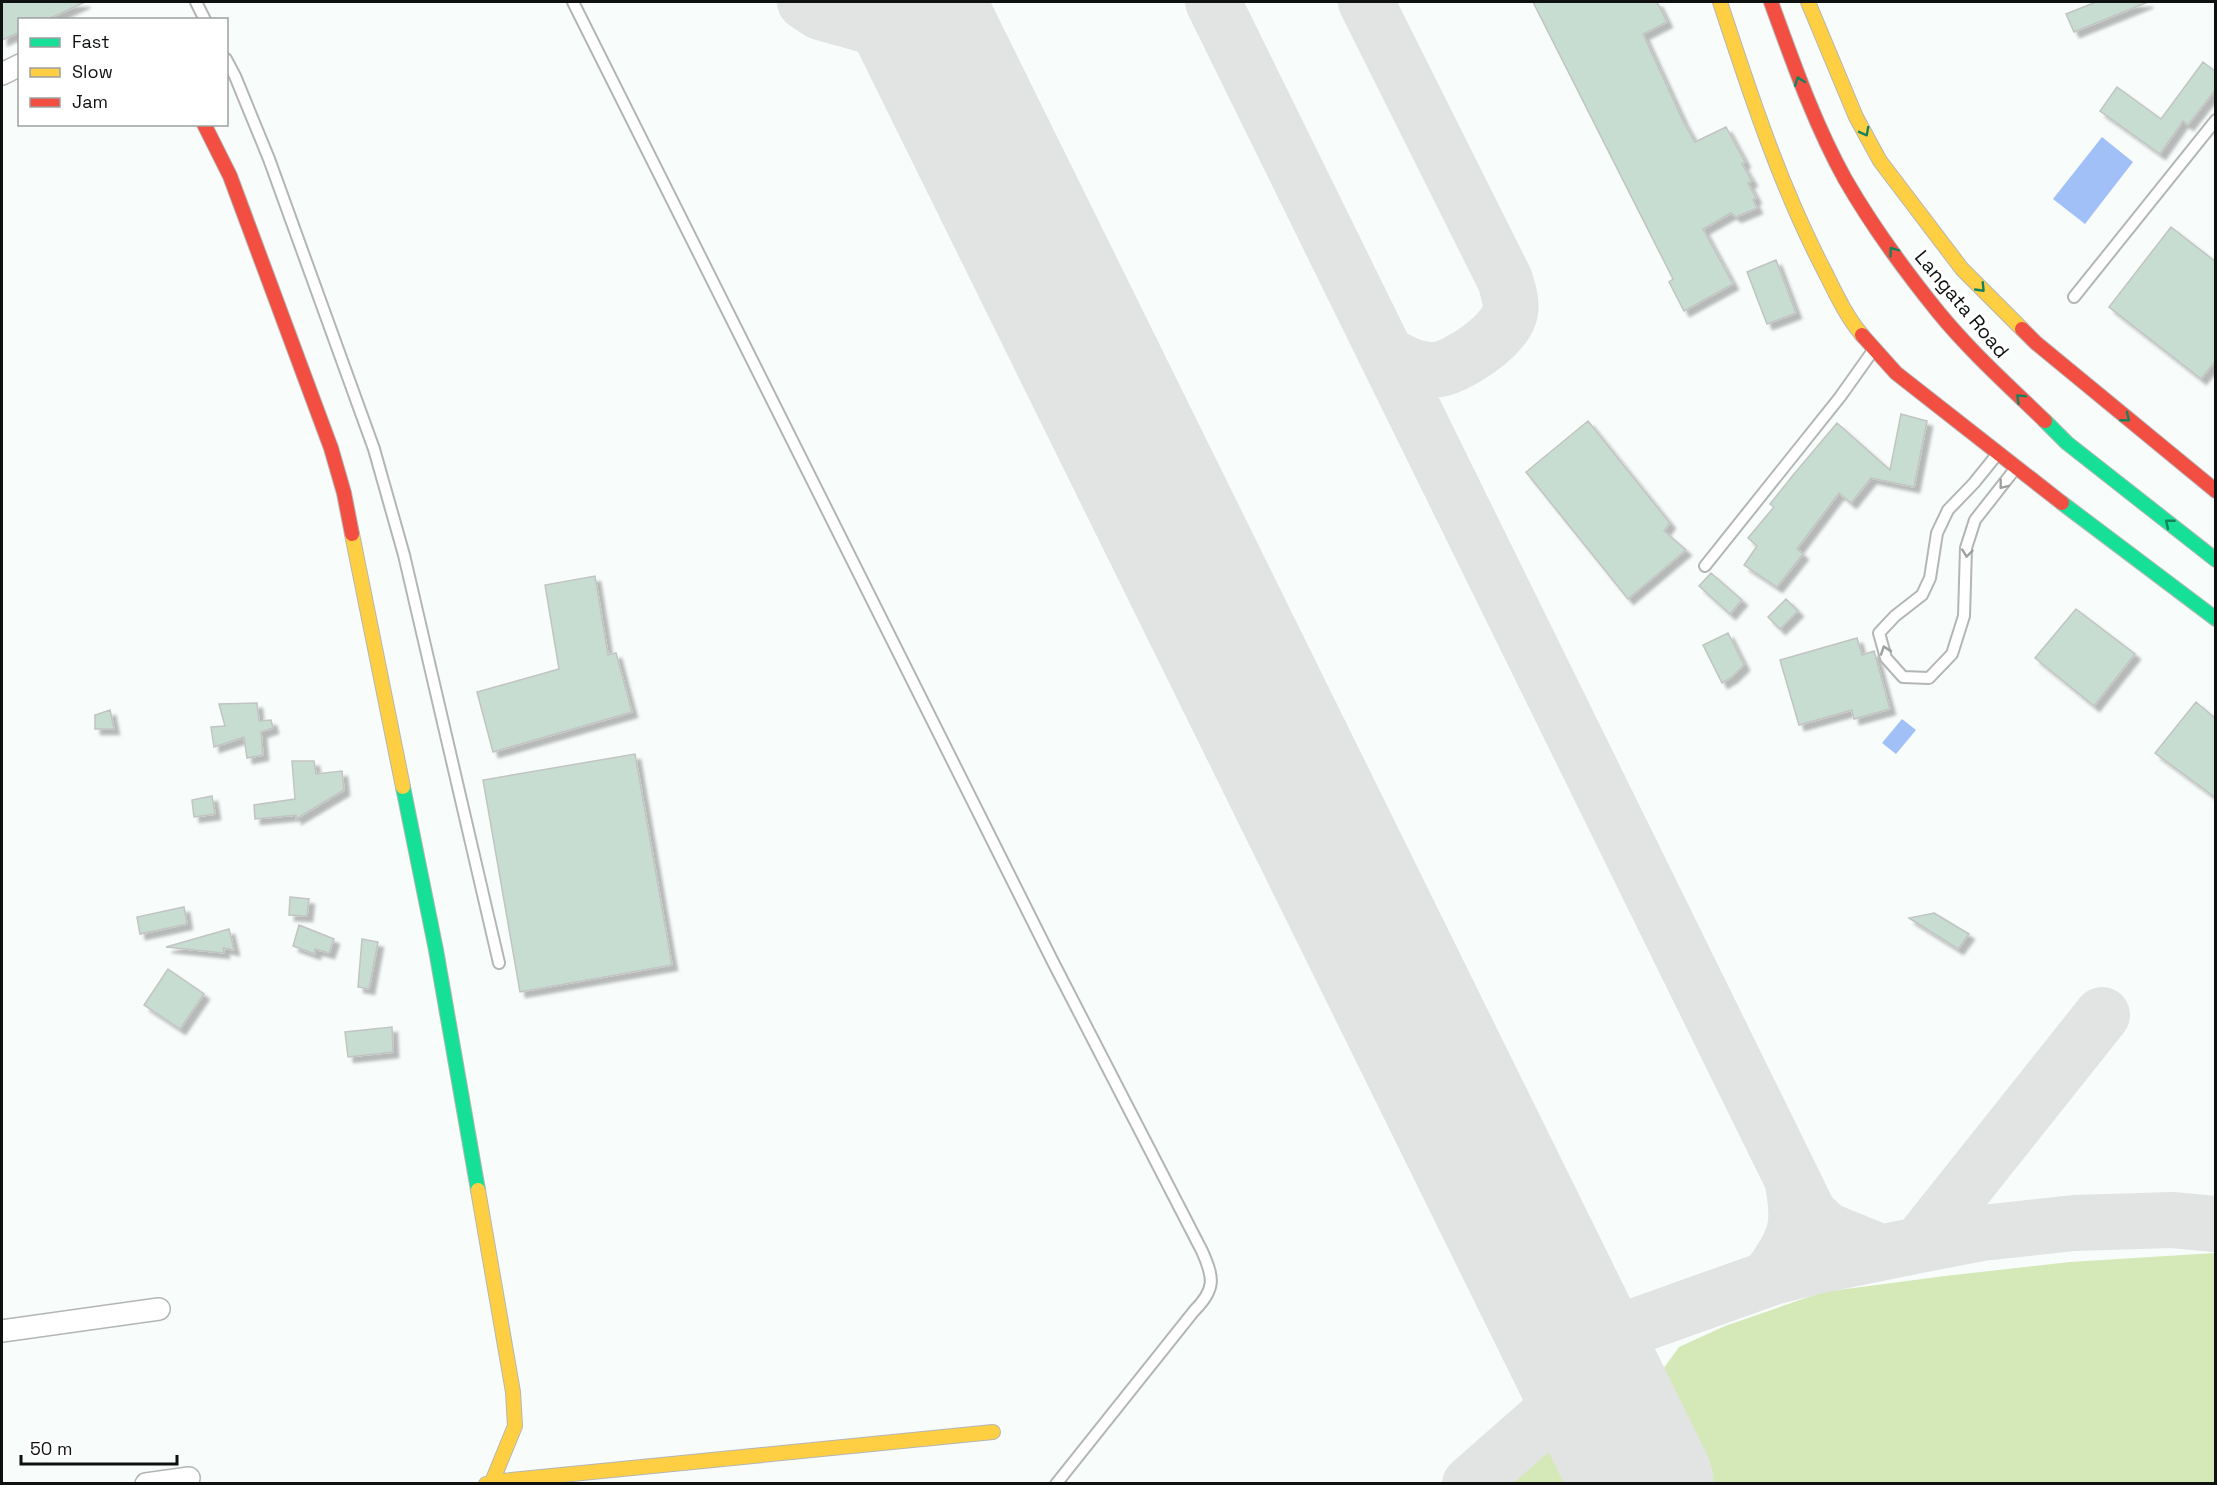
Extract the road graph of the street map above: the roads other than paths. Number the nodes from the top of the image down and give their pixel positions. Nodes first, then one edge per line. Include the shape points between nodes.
1 (196, 2) edge
2 (573, 2) edge
3 (1720, 2) edge
4 (1771, 2) edge
5 (1808, 2) edge
6 (204, 18) edge
7 (228, 63) edge
8 (18, 66) edge
9 (2, 74) edge
10 (2216, 120) edge
11 (205, 126) edge
12 (2074, 297) dead end
13 (1874, 350) junction
14 (1997, 454) junction
15 (2016, 469) junction
16 (2216, 491) edge
17 (2216, 560) edge
18 (1705, 566) dead end
19 (2216, 620) edge
20 (499, 963) dead end
21 (159, 1309) dead end
22 (2, 1331) edge
23 (993, 1432) dead end
24 (189, 1478) dead end
25 (489, 1483) edge
26 (146, 1484) edge
27 (1056, 1484) edge

1 - 6 lane
2 - 27 lane via 1212,1274 1207,1298
3 - 13 street via 1804,232 1850,320
17 -> 4 street, Langata Road via 2067,443 1940,314 1890,248 1845,178 1802,88
5 -> 16 street, Langata Road via 1856,117 1880,161 1962,269 2036,344
7 - 20 lane via 268,159 374,449 404,555
8 - 9 street
10 - 12 lane
11 - 25 street via 230,176 344,493 436,950 513,1392 515,1426
13 - 14 street via 1896,373
13 - 18 lane
14 - 15 street
15 -> 14 lane via 1975,520 1966,548 1964,616 1952,654 1929,678 1903,677 1886,658 1879,633 1922,595 1930,578 1937,533 1948,510
15 - 19 street
21 - 22 street
23 - 25 street
24 - 26 street

